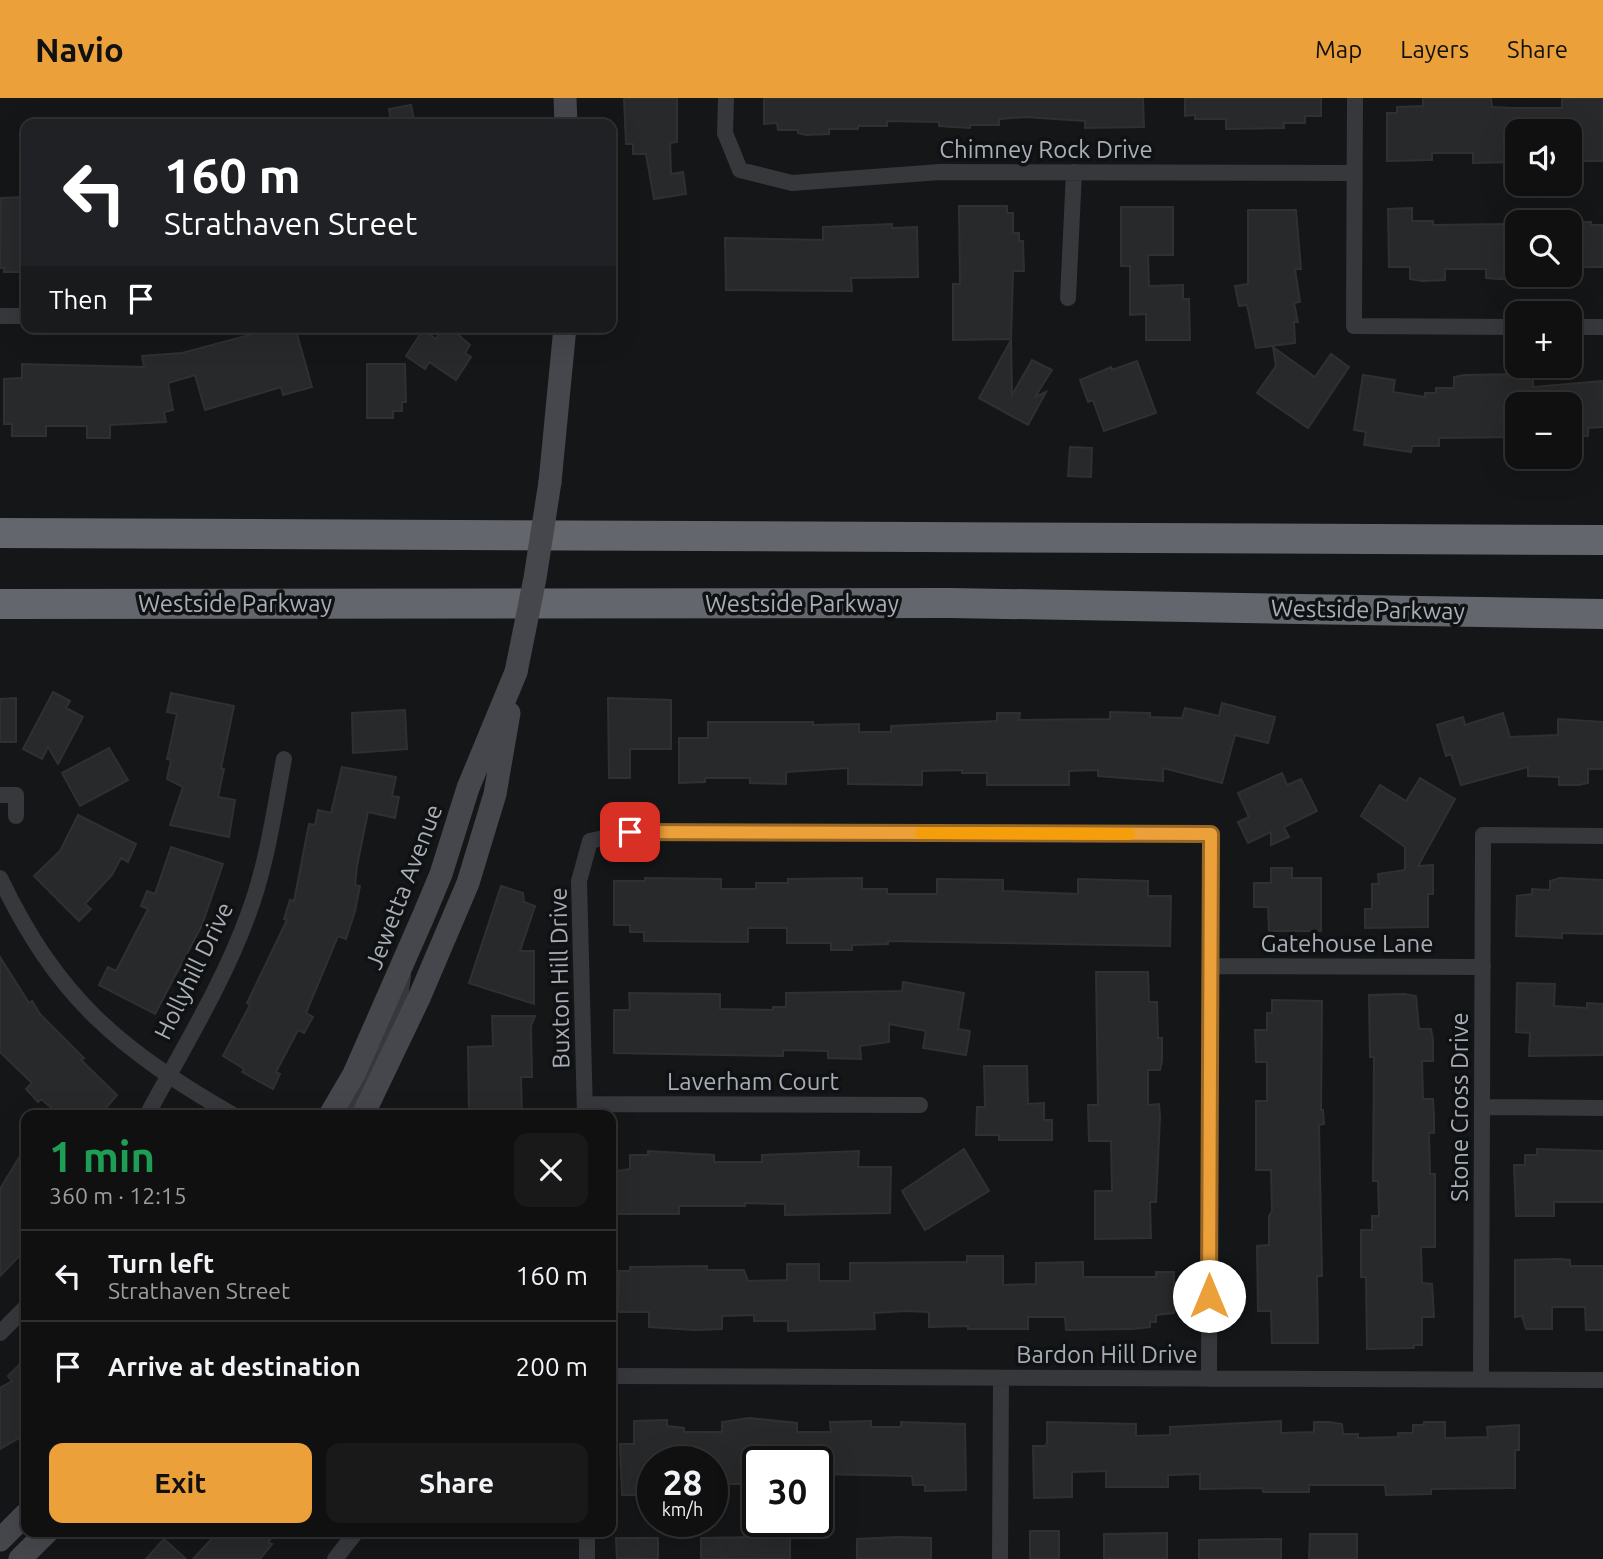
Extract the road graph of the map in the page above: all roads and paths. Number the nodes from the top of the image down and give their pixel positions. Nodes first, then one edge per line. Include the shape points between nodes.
1 (565, 98) edge
2 (726, 98) edge
3 (1355, 98) edge
4 (566, 119) edge
5 (1073, 172) junction
6 (1354, 173) junction
7 (1068, 298) dead end
8 (0, 316) edge
9 (21, 316) edge
10 (1505, 327) edge
11 (1582, 327) edge
12 (1603, 327) edge
13 (564, 333) edge
14 (0, 533) edge
15 (1603, 540) edge
16 (0, 604) edge
17 (1603, 614) edge
18 (516, 672) junction
19 (284, 759) dead end
20 (0, 795) edge
21 (16, 817) dead end
22 (1603, 836) edge
23 (0, 877) edge
24 (404, 963) junction
25 (1211, 966) junction
26 (1483, 967) junction
27 (167, 1077) junction
28 (920, 1105) dead end
29 (1482, 1107) junction
30 (1603, 1108) edge
31 (585, 1109) edge
32 (150, 1110) edge
33 (224, 1110) edge
34 (333, 1110) edge
35 (347, 1110) edge
36 (365, 1110) edge
37 (21, 1312) edge
38 (0, 1333) edge
39 (616, 1376) edge
40 (1001, 1378) junction
41 (1209, 1378) junction
42 (1481, 1380) junction
43 (1603, 1380) edge
44 (21, 1519) edge
45 (42, 1537) edge
46 (352, 1537) edge
47 (587, 1537) edge
48 (0, 1540) edge
49 (20, 1559) edge
50 (335, 1559) edge
51 (587, 1559) edge
52 (1000, 1559) edge

1 - 4 street
2 - 5 street, Chimney Rock Drive via 725,133 740,170 792,183 940,172
3 - 6 street
5 - 6 street, Chimney Rock Drive
5 - 7 street
6 - 10 street via 1354,326
8 - 9 street
11 - 12 street
13 - 18 street, Jewetta Avenue, bridge via 550,482
14 - 15 highway
16 - 17 highway, Westside Parkway via 950,603
18 - 24 street, Jewetta Avenue
18 - 36 street, Jewetta Avenue via 495,794 468,883
19 - 27 street, Hollyhill Drive via 249,914
20 - 21 street via 16,795
22 - 26 street, Stone Cross Drive via 1483,835
23 - 27 street via 36,946 71,992 131,1051
24 - 34 street, Jewetta Avenue
24 - 35 street via 399,1004
25 - 26 street, Gatehouse Lane
25 - 31 street, Buxton Hill Drive via 1211,834 630,832 590,841 579,881
25 - 41 street
26 - 29 street, Stone Cross Drive
27 - 32 street, Hollyhill Drive
27 - 33 street
28 - 31 street, Laverham Court
29 - 30 street
29 - 42 street, Stone Cross Drive
37 - 38 street
39 - 40 street, Bardon Hill Drive
40 - 41 street, Bardon Hill Drive
40 - 52 street
41 - 42 street, Bardon Hill Drive
42 - 43 street, Bardon Hill Drive
44 - 48 street
45 - 49 street
46 - 50 street
47 - 51 street

